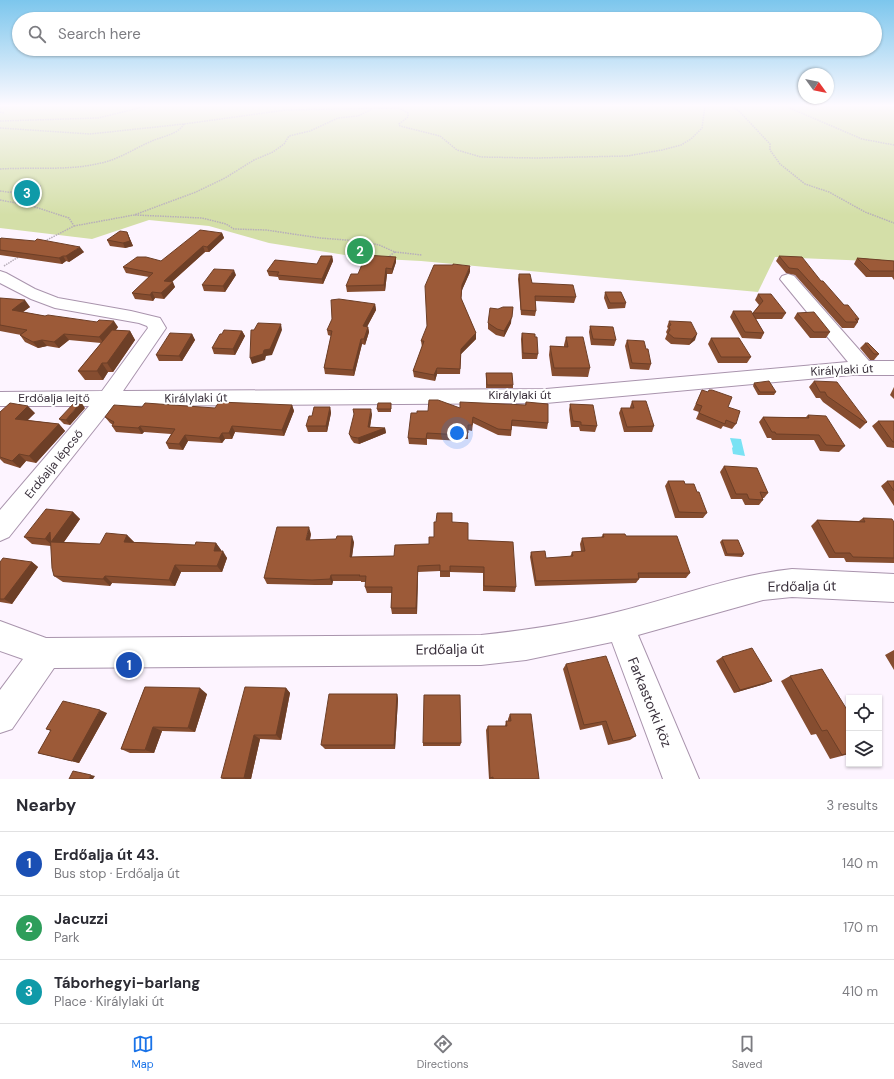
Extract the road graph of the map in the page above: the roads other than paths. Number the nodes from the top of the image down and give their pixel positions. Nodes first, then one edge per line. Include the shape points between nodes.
1 (0, 276) edge
2 (788, 279) dead end
3 (864, 368) junction
4 (894, 368) edge
5 (122, 378) junction
6 (144, 398) junction
7 (0, 399) edge
8 (107, 399) junction
9 (0, 529) edge
10 (894, 588) edge
11 (620, 626) junction
12 (0, 636) edge
13 (46, 652) junction
14 (0, 717) edge
15 (681, 779) edge

1 - 5 street via 32,294 62,304 130,315 154,322 157,328
2 - 3 street
3 - 4 street, Királylaki út
3 - 6 street, Királylaki út via 546,396
5 - 6 street, Királylaki út via 125,392
5 - 8 street
6 - 8 street, Királylaki út
7 - 8 street, Erdőalja lejtő
8 - 9 street, Erdőalja lépcső
10 - 11 street, Erdőalja út via 792,583 763,586
11 - 13 street, Erdőalja út via 526,645 481,650
11 - 15 street, Farkastorki köz
12 - 13 street, Erdőalja út
13 - 14 street

